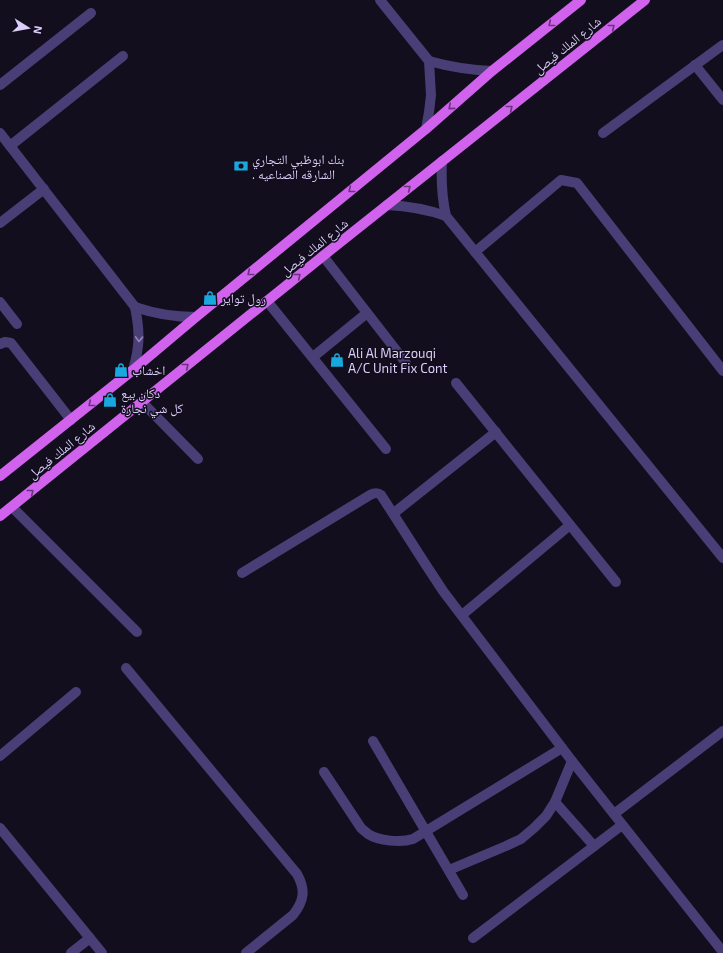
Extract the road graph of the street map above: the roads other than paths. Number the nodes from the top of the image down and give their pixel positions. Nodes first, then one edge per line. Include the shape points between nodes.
1 (380, 0) edge
2 (581, 0) edge
3 (645, 0) edge
4 (91, 13) dead end
5 (723, 45) edge
6 (123, 56) dead end
7 (429, 61) junction
8 (694, 65) junction
9 (492, 71) junction
10 (0, 85) edge
11 (723, 100) edge
12 (426, 129) junction
13 (0, 133) edge
14 (603, 133) dead end
15 (10, 146) junction
16 (442, 161) junction
17 (44, 189) junction
18 (387, 205) junction
19 (446, 216) junction
20 (0, 223) edge
21 (475, 252) junction
22 (323, 256) junction
23 (267, 301) junction
24 (0, 302) edge
25 (135, 307) junction
26 (367, 313) junction
27 (196, 317) junction
28 (17, 324) dead end
29 (0, 344) edge
30 (313, 357) junction
31 (406, 363) dead end
32 (133, 370) junction
33 (723, 371) edge
34 (456, 383) dead end
35 (142, 402) junction
36 (70, 420) junction
37 (496, 432) junction
38 (386, 449) dead end
39 (198, 459) dead end
40 (0, 476) edge
41 (12, 507) junction
42 (394, 513) junction
43 (0, 516) edge
44 (570, 525) junction
45 (723, 558) edge
46 (242, 573) dead end
47 (616, 582) dead end
48 (462, 615) junction
49 (137, 632) dead end
50 (126, 668) dead end
51 (76, 692) dead end
52 (723, 731) edge
53 (373, 741) dead end
54 (562, 748) junction
55 (0, 756) edge
56 (572, 761) junction
57 (324, 772) dead end
58 (555, 802) junction
59 (614, 814) junction
60 (622, 825) junction
61 (0, 828) edge
62 (425, 831) junction
63 (594, 846) junction
64 (448, 870) junction
65 (463, 895) dead end
66 (90, 938) junction
67 (473, 938) dead end
68 (723, 952) edge
69 (71, 953) edge
70 (102, 953) edge
71 (246, 953) edge

1 - 7 street
2 -> 9 main road, شارع الملك فيصل
16 -> 3 main road, شارع الملك فيصل
4 - 10 street
5 - 8 street
6 - 15 street
7 - 9 street via 460,69
7 - 12 street via 431,95
8 - 11 street
8 - 14 street
9 -> 12 main road, شارع الملك فيصل
12 -> 27 main road, شارع الملك فيصل
13 - 15 street
15 - 17 street
18 -> 16 main road, شارع الملك فيصل
16 - 19 street via 441,189
17 - 20 street
17 - 25 street
18 - 19 street via 419,208
18 - 22 main road, شارع الملك فيصل
19 - 21 street
21 - 33 street via 561,180 577,183
21 - 45 street
23 -> 22 main road, شارع الملك فيصل
22 - 26 street
23 - 30 street
35 -> 23 main road, شارع الملك فيصل
24 - 28 street
25 - 27 street via 165,315
25 -> 32 street via 139,339
26 - 30 street
26 - 31 street
27 - 32 main road, شارع الملك فيصل
29 - 36 street via 11,343
30 - 38 street
32 -> 36 main road, شارع الملك فيصل
34 - 37 street
35 - 39 street
41 -> 35 main road, شارع الملك فيصل
36 - 40 main road, شارع الملك فيصل
37 - 42 street
37 - 44 street
41 - 43 main road, شارع الملك فيصل
41 - 49 street
42 - 46 street via 381,494 374,493
42 - 48 street via 436,580
44 - 47 street
44 - 48 street
48 - 54 street
50 - 71 street via 301,882 302,900 293,916
51 - 55 street
52 - 59 street
53 - 62 street
54 - 56 street
54 - 62 street
56 - 58 street
56 - 59 street
57 - 62 street via 361,828 369,835 401,842 413,839
58 - 63 street
58 - 64 street via 546,816 521,838
59 - 60 street
60 - 63 street
60 - 68 street
61 - 66 street
62 - 64 street
63 - 67 street
64 - 65 street
66 - 69 street
66 - 70 street

